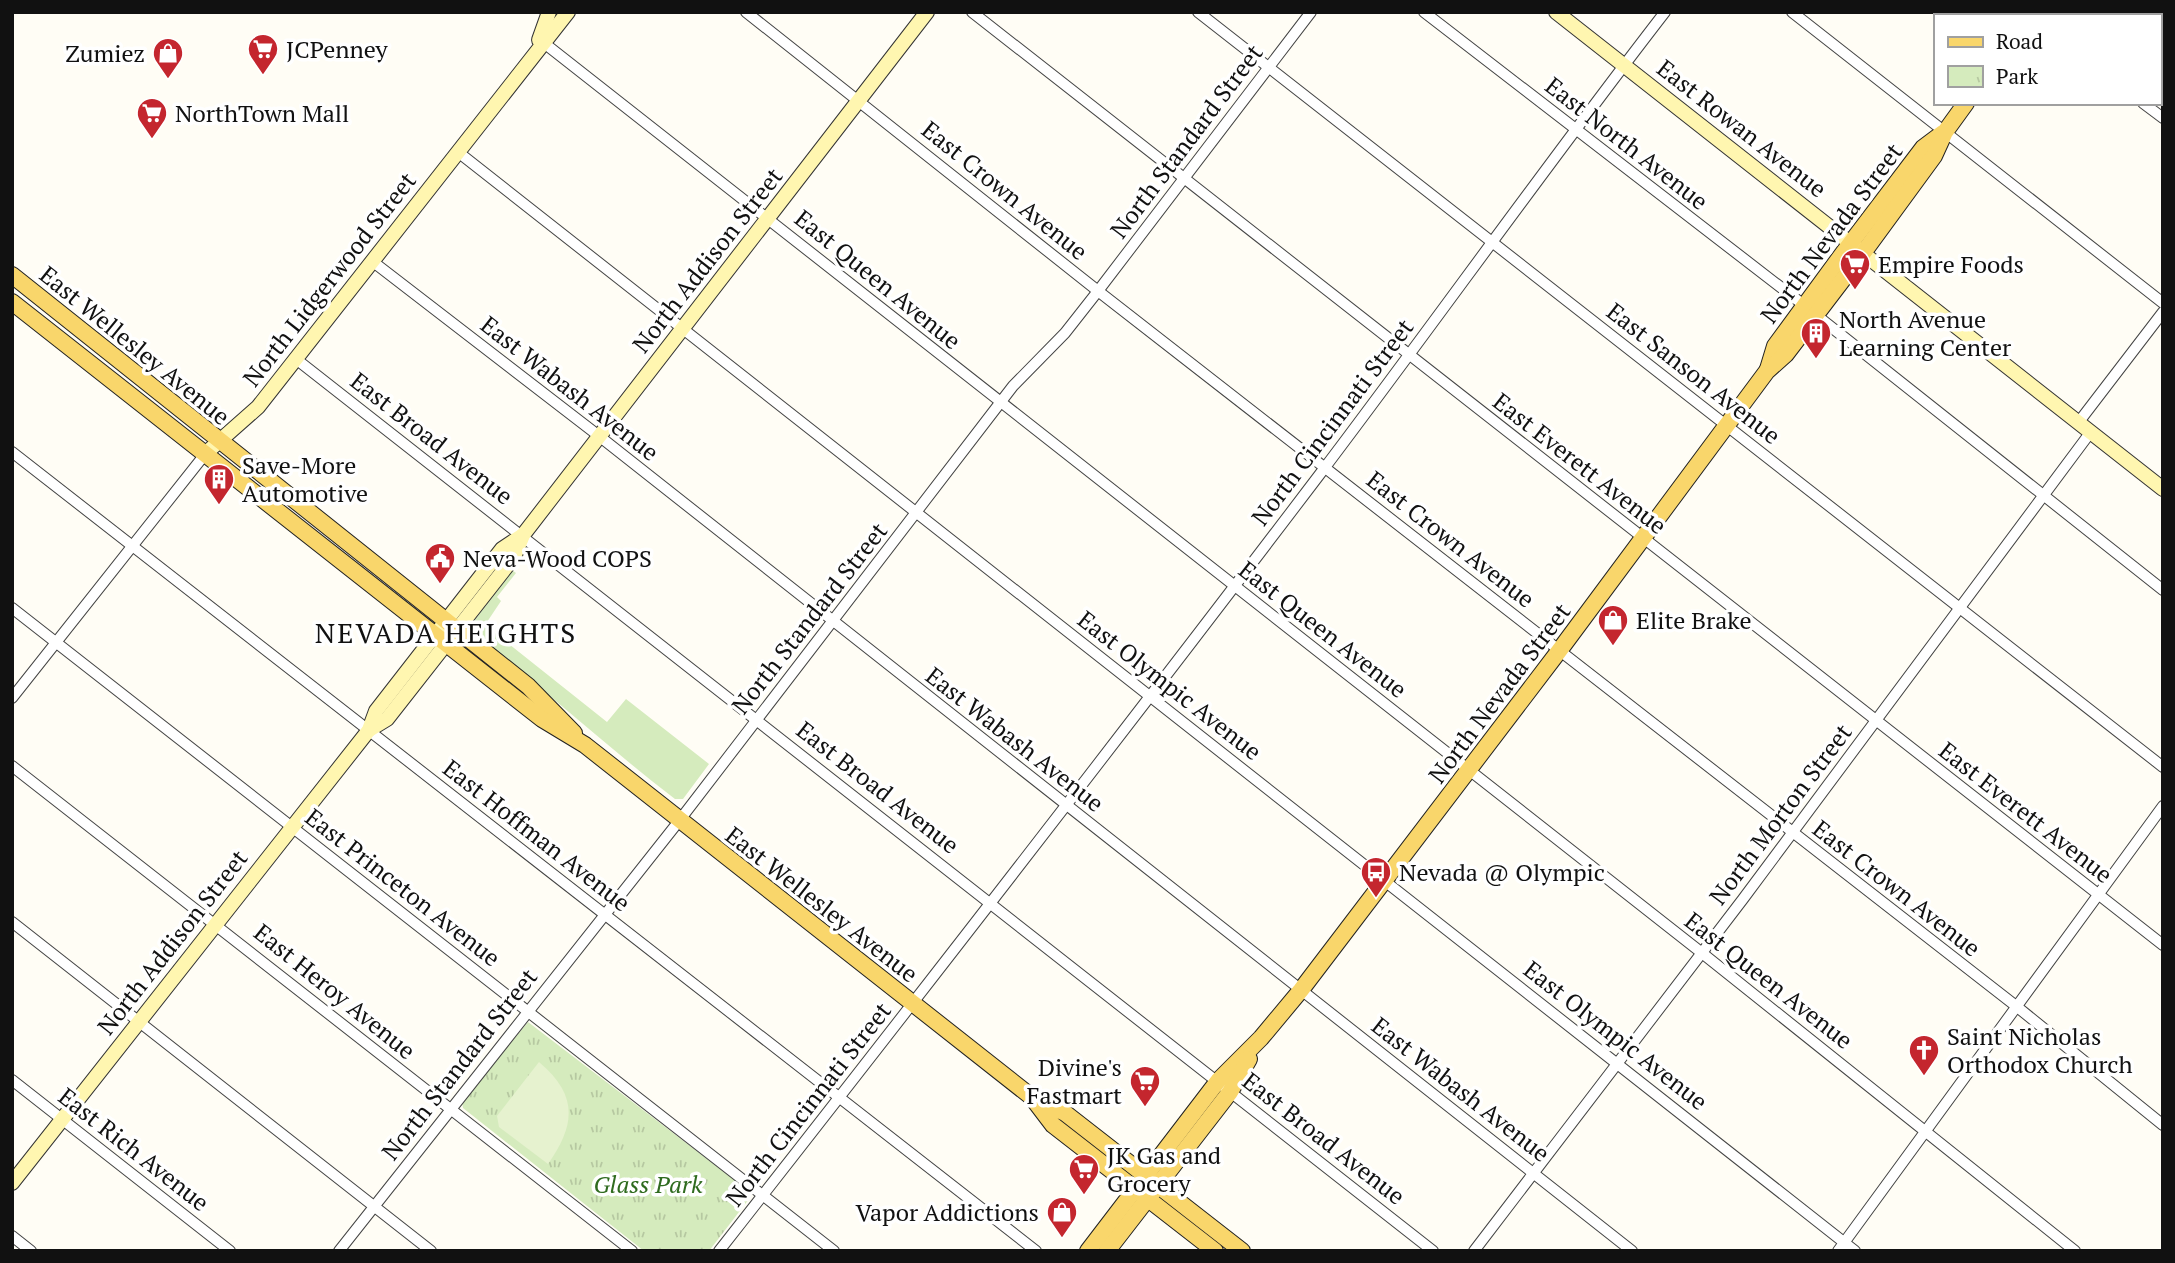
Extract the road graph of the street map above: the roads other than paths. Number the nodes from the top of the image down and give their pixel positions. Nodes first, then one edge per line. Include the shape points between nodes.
1 (550, 12) edge
2 (568, 12) edge
3 (746, 12) edge
4 (927, 12) edge
5 (972, 12) edge
6 (1198, 12) edge
7 (1311, 12) edge
8 (1424, 12) edge
9 (1556, 12) edge
10 (1665, 12) edge
11 (1792, 12) edge
12 (544, 43) junction
13 (533, 55) junction
14 (1624, 65) junction
15 (1269, 68) junction
16 (859, 100) junction
17 (1965, 105) edge
18 (2146, 105) edge
19 (2163, 118) edge
20 (1574, 129) junction
21 (1945, 132) junction
22 (458, 152) junction
23 (1184, 179) junction
24 (768, 218) junction
25 (1491, 242) junction
26 (1857, 248) junction
27 (372, 261) junction
28 (12, 275) edge
29 (1098, 291) junction
30 (12, 302) edge
31 (2163, 303) edge
32 (1810, 311) junction
33 (2163, 312) edge
34 (683, 328) junction
35 (1409, 356) junction
36 (296, 359) junction
37 (1000, 404) junction
38 (2078, 423) junction
39 (1727, 426) junction
40 (2090, 433) junction
41 (599, 436) junction
42 (219, 442) junction
43 (12, 452) edge
44 (206, 453) junction
45 (1325, 467) junction
46 (2163, 489) edge
47 (2043, 496) junction
48 (918, 513) junction
49 (523, 535) junction
50 (1643, 539) junction
51 (132, 545) junction
52 (1235, 586) junction
53 (2163, 590) edge
54 (12, 608) edge
55 (1962, 608) junction
56 (832, 621) junction
57 (451, 625) junction
58 (440, 639) junction
59 (57, 642) junction
60 (1559, 651) junction
61 (1150, 696) junction
62 (12, 698) edge
63 (757, 720) junction
64 (1875, 722) junction
65 (369, 730) junction
66 (585, 745) junction
67 (12, 766) edge
68 (2163, 767) edge
69 (1468, 771) junction
70 (1066, 806) junction
71 (2163, 806) edge
72 (679, 821) junction
73 (292, 826) junction
74 (1792, 834) junction
75 (1385, 880) junction
76 (2098, 894) junction
77 (992, 903) junction
78 (604, 915) junction
79 (12, 922) edge
80 (215, 923) junction
81 (2163, 946) edge
82 (1702, 953) junction
83 (1301, 990) junction
84 (914, 1004) junction
85 (2016, 1006) junction
86 (527, 1012) junction
87 (139, 1021) junction
88 (1618, 1064) junction
89 (12, 1080) edge
90 (1224, 1086) junction
91 (839, 1098) junction
92 (1033, 1098) junction
93 (450, 1110) junction
94 (62, 1119) junction
95 (2163, 1125) edge
96 (1926, 1130) junction
97 (1534, 1173) junction
98 (1152, 1180) junction
99 (12, 1183) edge
100 (1141, 1194) junction
101 (763, 1195) junction
102 (374, 1206) junction
103 (12, 1236) edge
104 (1841, 1246) edge
105 (31, 1251) edge
106 (230, 1251) edge
107 (339, 1251) edge
108 (431, 1251) edge
109 (632, 1251) edge
110 (719, 1251) edge
111 (834, 1251) edge
112 (1036, 1251) edge
113 (1088, 1251) edge
114 (1107, 1251) edge
115 (1215, 1251) edge
116 (1242, 1251) edge
117 (1433, 1251) edge
118 (1474, 1251) edge
119 (1632, 1251) edge
120 (1855, 1251) edge
121 (2075, 1251) edge

1 - 13 street
2 - 12 street, North Lidgerwood Street
3 - 16 street, East Crown Avenue
4 - 16 street, North Addison Street
5 - 23 street, East Everett Avenue
6 - 15 street, East Sanson Avenue
7 - 15 street, North Standard Street
8 - 20 street, East North Avenue
9 - 14 street, East Rowan Avenue
10 - 14 street, North Cincinnati Street
11 - 21 street
12 - 13 street, North Lidgerwood Street
12 - 24 street, East Queen Avenue
13 - 22 street, North Lidgerwood Street
14 - 20 street, North Cincinnati Street
14 - 26 street, East Rowan Avenue
15 - 23 street, North Standard Street
15 - 25 street, East Sanson Avenue
16 - 24 street, North Addison Street
16 - 29 street, East Crown Avenue
17 - 21 main road, North Nevada Street
18 - 19 street
20 - 25 street, North Cincinnati Street
20 - 32 street, East North Avenue
21 - 26 main road, North Nevada Street via 1934,156
21 - 31 street
22 - 27 street, North Lidgerwood Street
22 - 34 street, East Olympic Avenue
23 - 29 street, North Standard Street
23 - 35 street, East Everett Avenue
24 - 34 street, North Addison Street
24 - 37 street, East Queen Avenue
25 - 35 street, North Cincinnati Street
25 - 39 street, East Sanson Avenue
26 - 32 main road, North Nevada Street
26 - 38 street, East Rowan Avenue
27 - 36 street, North Lidgerwood Street
27 - 41 street, East Wabash Avenue
28 - 42 main road, East Wellesley Avenue via 192,415
29 - 37 street, North Standard Street
29 - 45 street, East Crown Avenue
30 - 44 main road, East Wellesley Avenue
32 - 39 main road, North Nevada Street via 1775,346 1767,371
32 - 47 street, East North Avenue
33 - 38 street
34 - 41 street, North Addison Street
34 - 48 street, East Olympic Avenue
35 - 45 street, North Cincinnati Street
35 - 50 street, East Everett Avenue
36 - 42 street, North Lidgerwood Street via 258,407
36 - 49 street, East Broad Avenue
37 - 48 street, North Standard Street
37 - 52 street, East Queen Avenue
38 - 40 street, East Rowan Avenue
39 - 50 main road, North Nevada Street
39 - 55 street, East Sanson Avenue
40 - 46 street, East Rowan Avenue
40 - 47 street, North Morton Street
41 - 49 street, North Addison Street
41 - 56 street, East Wabash Avenue
42 - 44 street, North Lidgerwood Street
42 - 57 main road, East Wellesley Avenue
43 - 51 street, East Hoffman Avenue
44 - 51 street, North Lidgerwood Street
44 - 58 main road, East Wellesley Avenue
45 - 52 street, North Cincinnati Street
45 - 60 street, East Crown Avenue
47 - 53 street, East North Avenue
47 - 55 street, North Morton Street
48 - 56 street, North Standard Street
48 - 61 street, East Olympic Avenue
49 - 57 street, North Addison Street via 514,556
49 - 63 street, East Broad Avenue
50 - 60 main road, North Nevada Street
50 - 64 street, East Everett Avenue
51 - 59 street, North Lidgerwood Street
51 - 65 street, East Hoffman Avenue
52 - 61 street, North Cincinnati Street
52 - 69 street, East Queen Avenue
54 - 59 street, East Princeton Avenue
55 - 64 street, North Morton Street
55 - 68 street, East Sanson Avenue
56 - 63 street, North Standard Street
56 - 70 street, East Wabash Avenue
57 - 58 street, North Addison Street
57 - 66 main road, East Wellesley Avenue via 552,707
58 - 65 street, North Addison Street via 376,711
58 - 66 main road, East Wellesley Avenue via 542,719
59 - 62 street, North Lidgerwood Street
59 - 73 street, East Princeton Avenue
60 - 69 main road, North Nevada Street
60 - 74 street, East Crown Avenue
61 - 70 street, North Cincinnati Street
61 - 75 street, East Olympic Avenue
63 - 72 street, North Standard Street
63 - 77 street, East Broad Avenue
64 - 74 street, North Morton Street
64 - 76 street, East Everett Avenue
65 - 73 street, North Addison Street
65 - 78 street, East Hoffman Avenue
66 - 72 main road, East Wellesley Avenue
67 - 80 street, East Heroy Avenue
69 - 75 main road, North Nevada Street
69 - 82 street, East Queen Avenue
70 - 77 street, North Cincinnati Street
70 - 83 street, East Wabash Avenue
71 - 76 street
72 - 78 street, North Standard Street
72 - 84 main road, East Wellesley Avenue
73 - 80 street, North Addison Street
73 - 86 street, East Princeton Avenue
74 - 82 street, North Morton Street
74 - 85 street, East Crown Avenue
75 - 83 main road, North Nevada Street
75 - 88 street, East Olympic Avenue
76 - 81 street, East Everett Avenue
76 - 85 street
77 - 84 street, North Cincinnati Street
77 - 90 street, East Broad Avenue
78 - 86 street, North Standard Street
78 - 91 street, East Hoffman Avenue
79 - 87 street
80 - 87 street, North Addison Street
80 - 93 street, East Heroy Avenue
82 - 88 street, North Morton Street
82 - 96 street, East Queen Avenue
83 - 90 main road, North Nevada Street
83 - 97 street, East Wabash Avenue
84 - 91 street, North Cincinnati Street
84 - 92 main road, East Wellesley Avenue
85 - 95 street, East Crown Avenue
85 - 96 street
86 - 93 street, North Standard Street
86 - 101 street, East Princeton Avenue
87 - 94 street, North Addison Street
87 - 102 street
88 - 97 street, North Morton Street
88 - 104 street, East Olympic Avenue
89 - 94 street, East Rich Avenue
90 - 98 main road, North Nevada Street
90 - 117 street, East Broad Avenue
91 - 101 street, North Cincinnati Street
91 - 112 street, East Hoffman Avenue
92 - 98 main road, East Wellesley Avenue via 1065,1113
92 - 100 main road, East Wellesley Avenue via 1053,1125
93 - 102 street, North Standard Street
93 - 109 street, East Heroy Avenue
94 - 99 street, North Addison Street
94 - 106 street, East Rich Avenue
96 - 104 street
96 - 121 street, East Queen Avenue
97 - 118 street, North Morton Street
97 - 119 street, East Wabash Avenue
98 - 100 main road, North Nevada Street
98 - 116 main road, East Wellesley Avenue
100 - 113 main road, North Nevada Street
100 - 114 main road, North Nevada Street
100 - 115 main road, East Wellesley Avenue
101 - 110 street, North Cincinnati Street
101 - 111 street, East Princeton Avenue
102 - 107 street, North Standard Street
102 - 108 street
103 - 105 street
104 - 120 street, East Olympic Avenue

